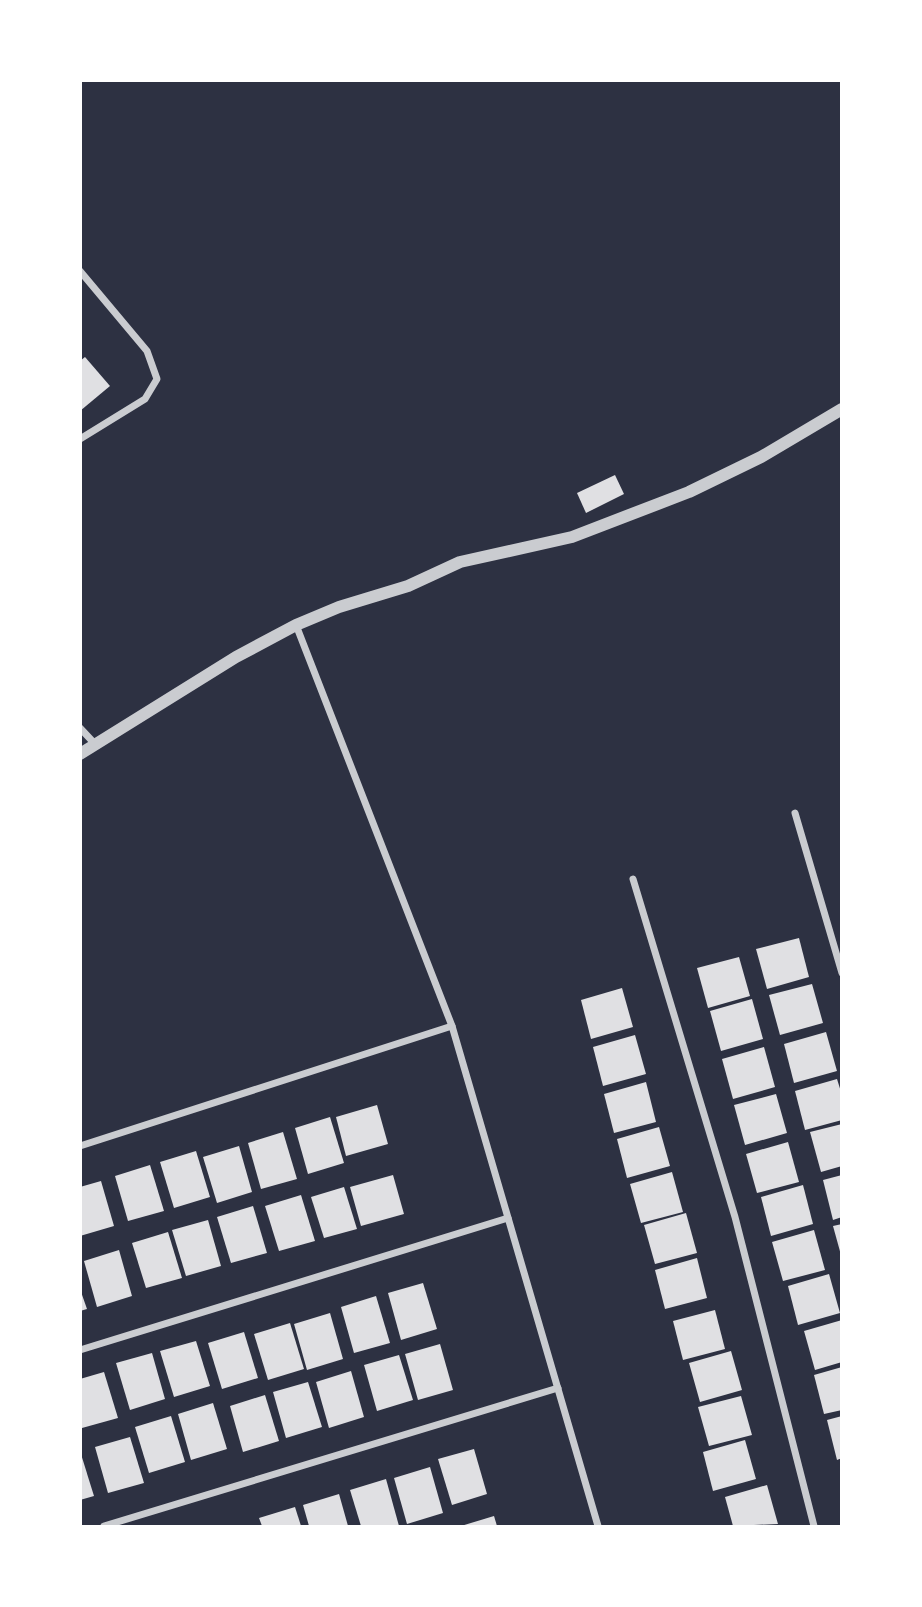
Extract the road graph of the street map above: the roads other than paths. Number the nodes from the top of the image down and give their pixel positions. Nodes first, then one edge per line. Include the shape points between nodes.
1 (80, 271) edge
2 (842, 409) edge
3 (80, 439) edge
4 (296, 625) junction
5 (80, 728) edge
6 (95, 744) junction
7 (80, 754) edge
8 (795, 813) dead end
9 (632, 878) dead end
10 (842, 973) edge
11 (452, 1026) junction
12 (80, 1146) edge
13 (508, 1217) junction
14 (80, 1350) edge
15 (558, 1388) junction
16 (104, 1527) edge
17 (598, 1527) edge
18 (814, 1527) edge

1 - 3 street via 147,351 157,379 145,399
2 - 4 street via 761,457 689,492 572,537 460,562 408,586
4 - 6 street
4 - 11 street
5 - 6 street
6 - 7 street
8 - 10 street
9 - 18 street via 735,1217
11 - 12 street
11 - 13 street
13 - 14 street
13 - 15 street
15 - 16 street
15 - 17 street

